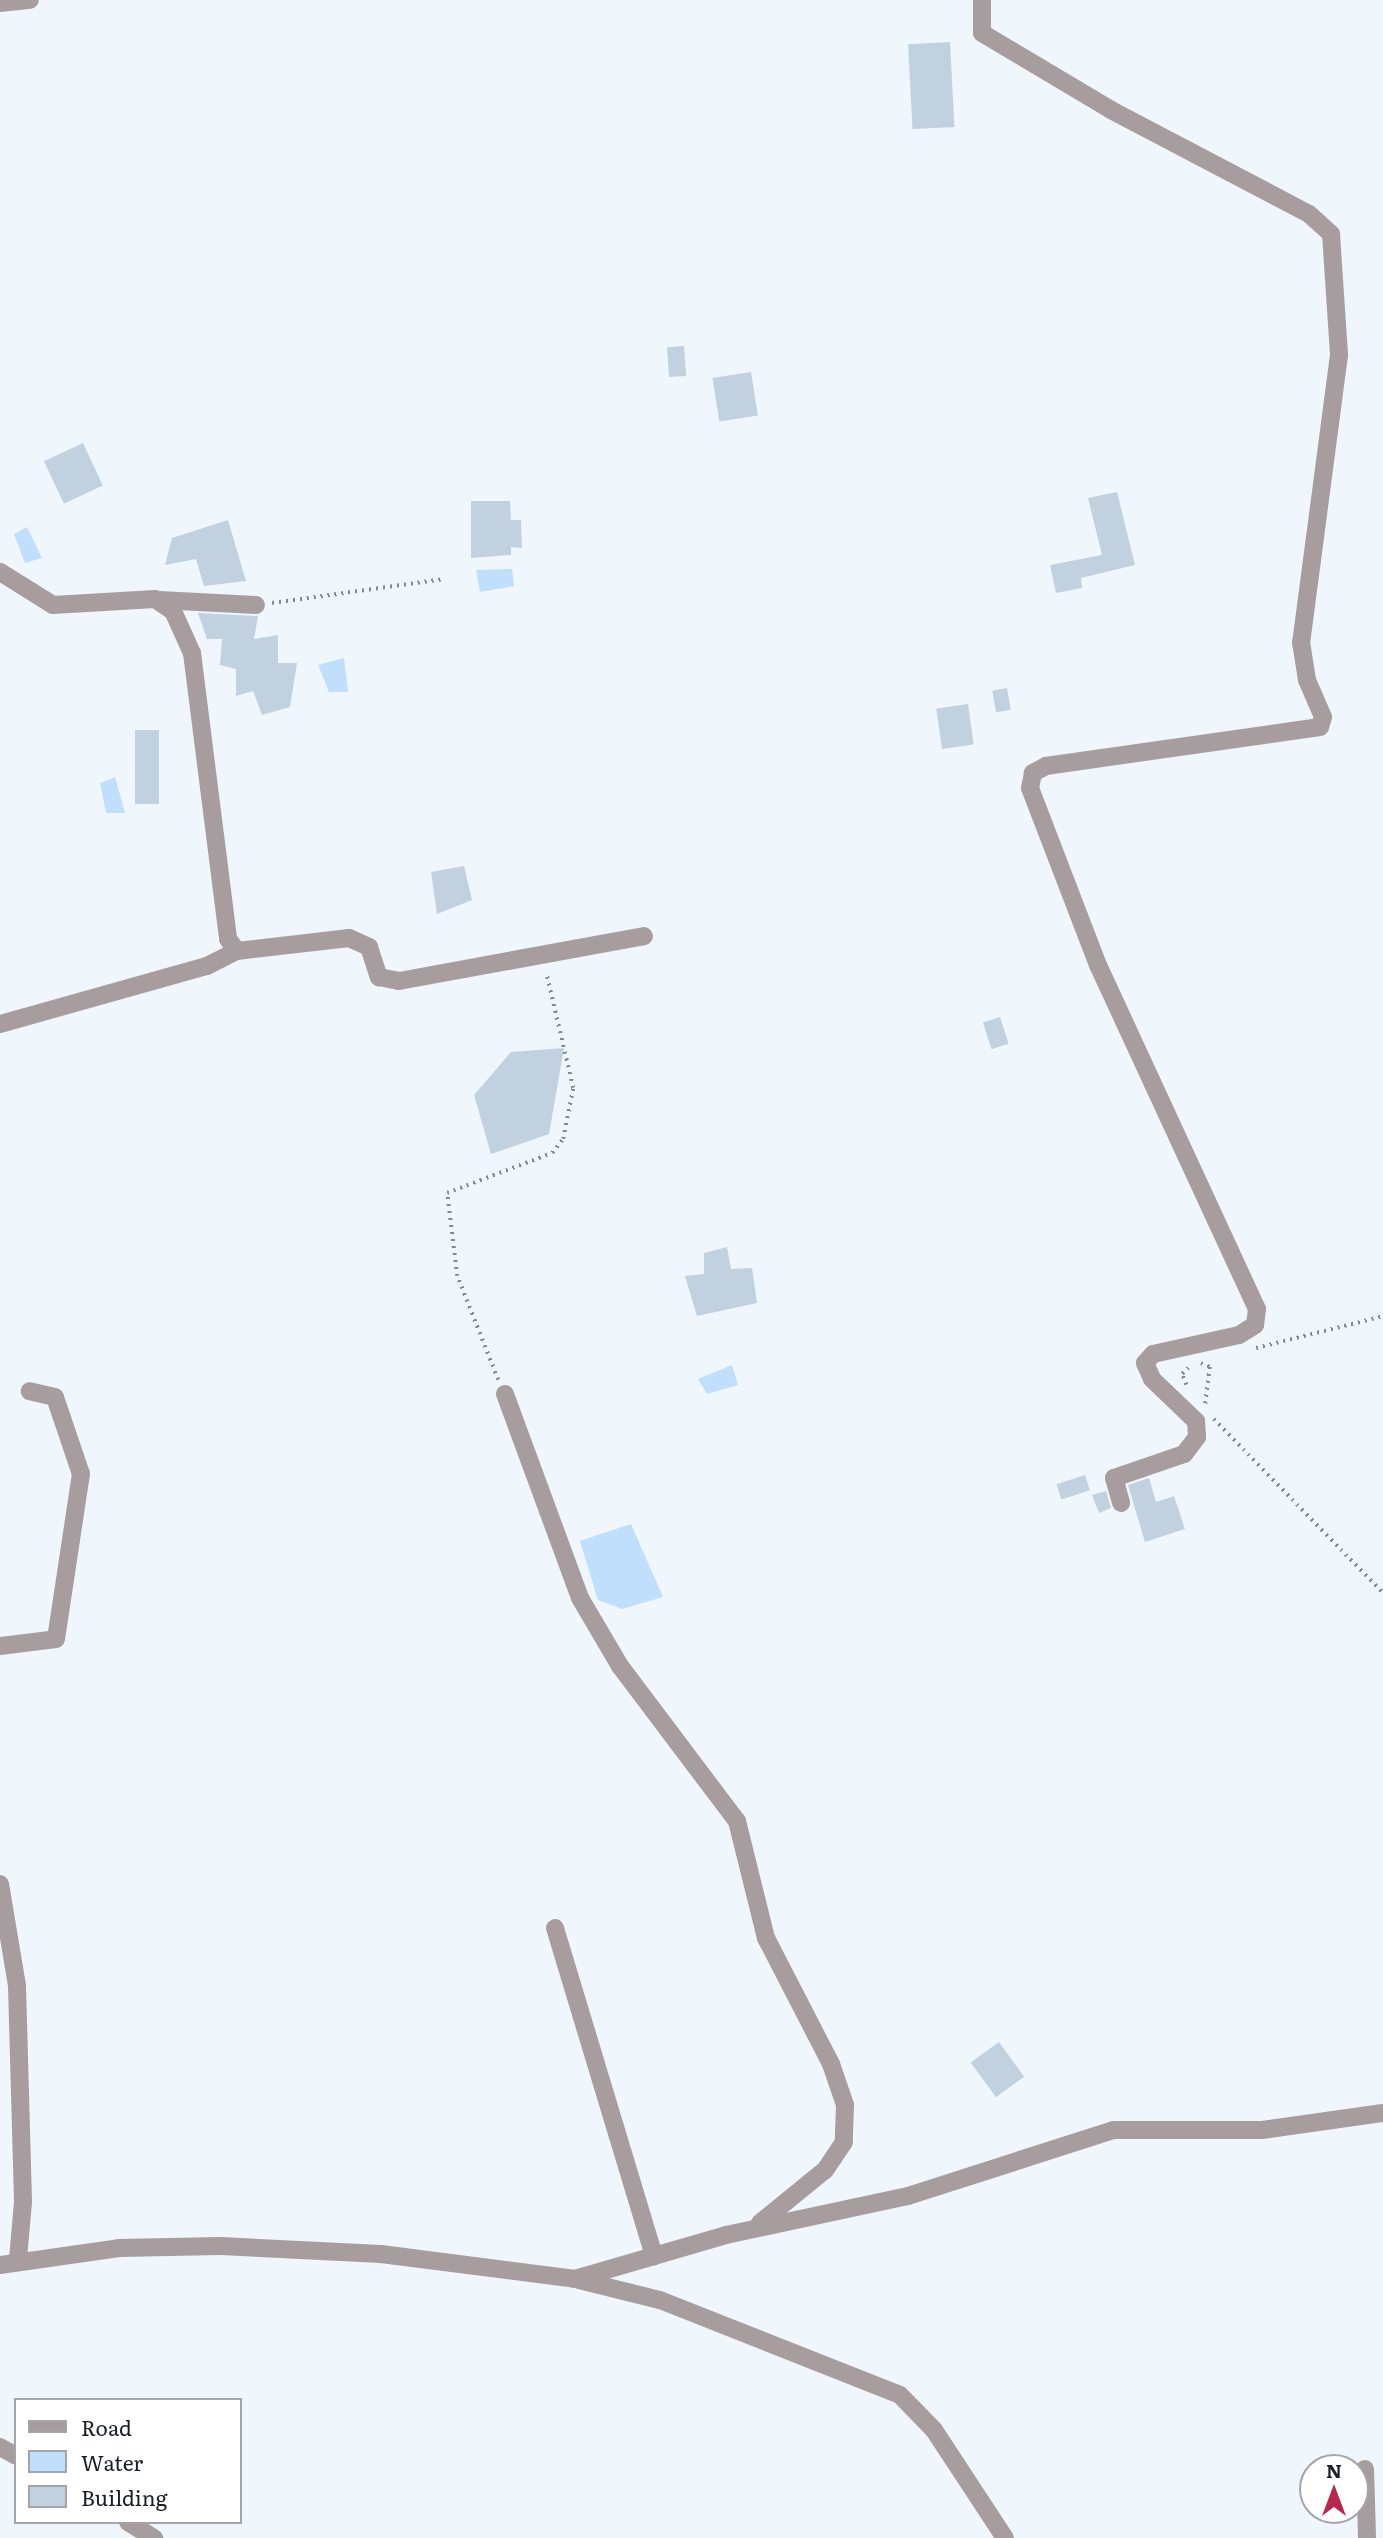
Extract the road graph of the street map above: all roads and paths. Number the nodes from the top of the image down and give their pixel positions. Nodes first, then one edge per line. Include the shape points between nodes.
1 (30, 0) edge
2 (982, 0) edge
3 (0, 4) edge
4 (0, 572) edge
5 (444, 579) dead end
6 (155, 599) junction
7 (256, 605) joint
8 (643, 936) dead end
9 (237, 951) junction
10 (543, 958) junction
11 (0, 1024) edge
12 (1383, 1316) edge
13 (1252, 1349) dead end
14 (1213, 1359) dead end
15 (1200, 1362) junction
16 (1185, 1383) dead end
17 (30, 1391) dead end
18 (505, 1394) joint
19 (1121, 1503) dead end
20 (1383, 1593) edge
21 (0, 1646) edge
22 (0, 1884) edge
23 (555, 1928) dead end
24 (1383, 2113) edge
25 (752, 2229) junction
26 (654, 2256) junction
27 (18, 2259) junction
28 (0, 2265) edge
29 (575, 2279) junction
30 (131, 2524) edge
31 (154, 2538) edge
32 (1004, 2538) edge

1 - 3 street
2 - 19 street via 982,33 1111,110 1309,214 1331,234 1335,404 1301,642 1307,680 1323,717 1320,727 1045,766 1033,773 1030,788 1098,965 1257,1309 1255,1325 1239,1335 1153,1354 1145,1363 1152,1379 1196,1421 1197,1437 1184,1454 1114,1478
4 - 6 street via 52,606
5 - 7 path
6 - 7 street
6 - 9 street via 173,611 192,653 228,939
8 - 10 street
9 - 10 street via 349,938 369,947 379,977 399,981
9 - 11 street via 207,966
10 - 18 path via 573,1088 563,1139 552,1153 447,1193 457,1276
12 - 13 path
14 - 15 path
15 - 16 path via 1182,1374
15 - 20 path via 1210,1367 1204,1407
17 - 21 street via 55,1397 81,1474 56,1639
18 - 25 street via 580,1598 620,1666 737,1821 766,1938 831,2064 845,2105 844,2142 825,2170
22 - 27 street via 17,1986 23,2202
23 - 26 street
24 - 25 street via 1262,2130 1113,2130 908,2196
25 - 26 street
26 - 29 street
27 - 28 street
27 - 29 street via 221,2246 381,2254
29 - 32 street via 660,2300 900,2395 934,2430
30 - 31 street

